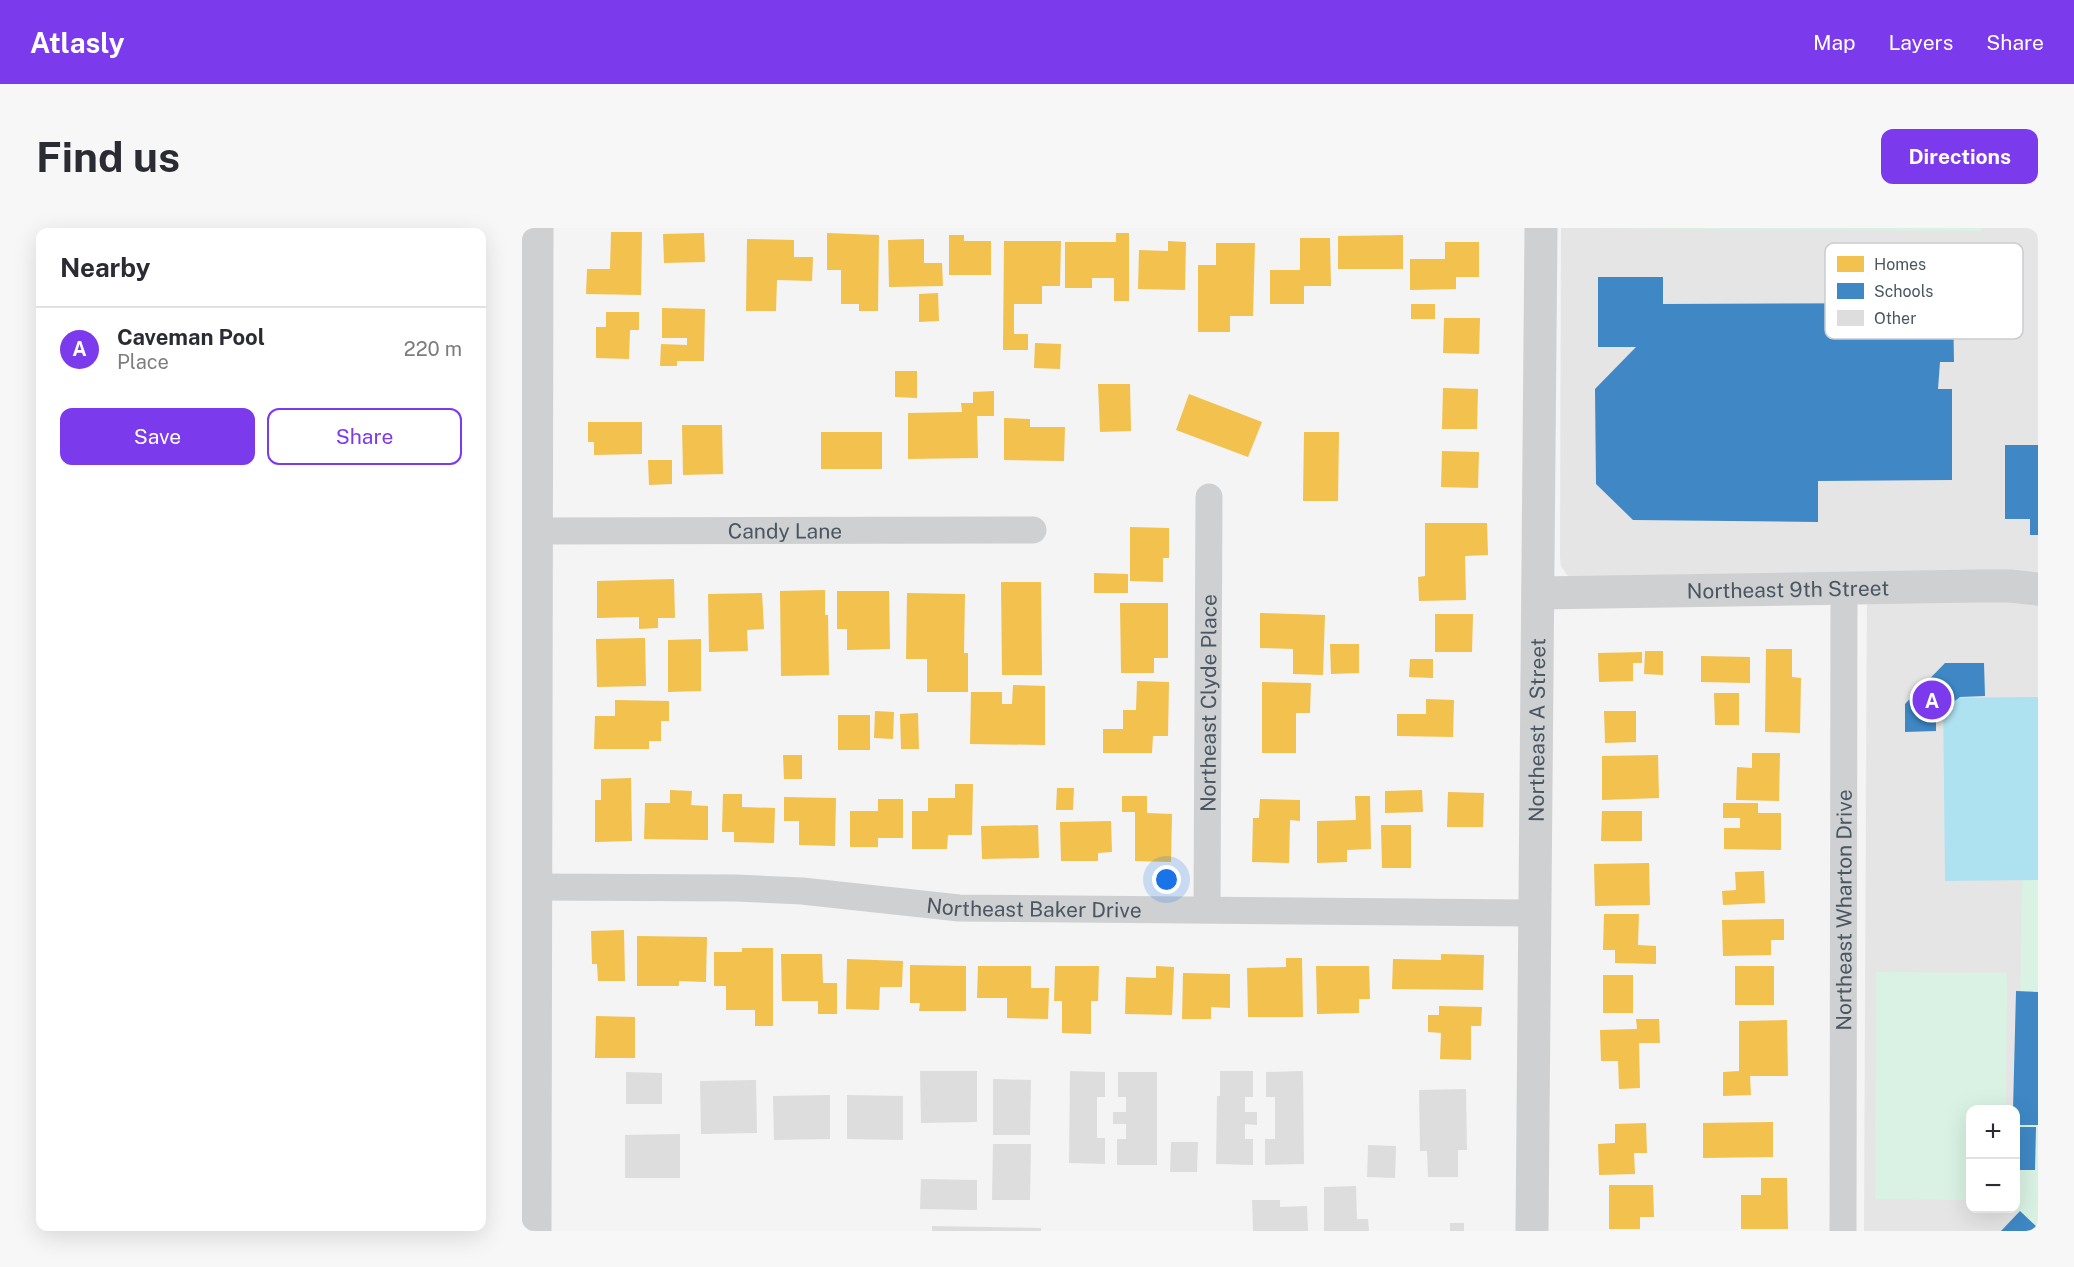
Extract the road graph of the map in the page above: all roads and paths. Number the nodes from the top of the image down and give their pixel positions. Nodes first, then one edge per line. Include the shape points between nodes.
1 (537, 228) edge
2 (1541, 228) edge
3 (1209, 497) dead end
4 (1033, 530) dead end
5 (537, 531) junction
6 (1844, 589) junction
7 (2038, 589) edge
8 (1539, 592) junction
9 (528, 766) edge
10 (535, 888) junction
11 (1207, 909) junction
12 (1534, 913) junction
13 (535, 1231) edge
14 (1532, 1231) edge
15 (1843, 1231) edge

1 - 5 street
2 - 8 street, Northeast A Street
3 - 11 street, Northeast Clyde Place
4 - 5 street, Candy Lane
5 - 9 street
6 - 7 street, Northeast 9th Street
6 - 8 street, Northeast 9th Street
6 - 15 street, Northeast Wharton Drive
8 - 12 street, Northeast A Street
9 - 10 street
10 - 11 street, Northeast Baker Drive via 802,891 958,908
10 - 13 street
11 - 12 street, Northeast Baker Drive
12 - 14 street, Northeast A Street

